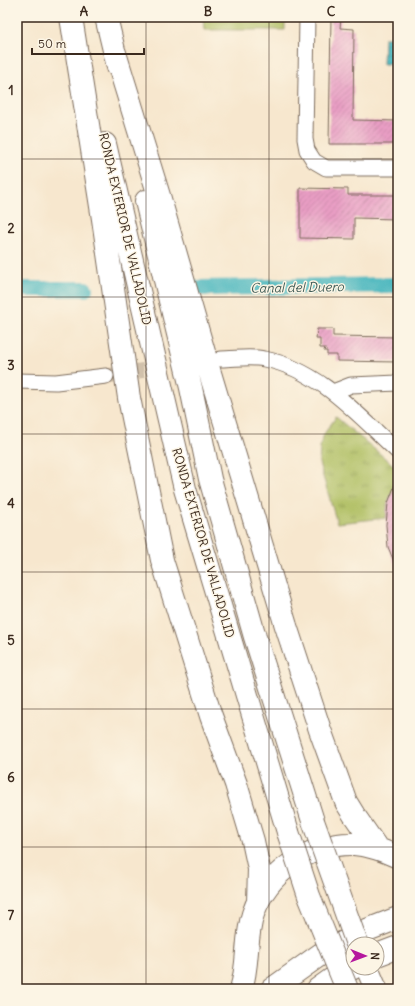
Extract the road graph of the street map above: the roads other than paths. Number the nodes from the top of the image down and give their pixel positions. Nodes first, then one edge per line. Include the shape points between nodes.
1 (71, 17) edge
2 (76, 17) edge
3 (106, 17) edge
4 (307, 17) edge
5 (114, 53) junction
6 (398, 168) edge
7 (221, 359) dead end
8 (106, 376) tunnel mouth
9 (17, 381) edge
10 (398, 383) edge
11 (333, 392) junction
12 (398, 452) edge
13 (377, 848) junction
14 (398, 857) edge
15 (258, 902) junction
16 (398, 918) edge
17 (354, 936) edge
18 (248, 939) junction
19 (398, 947) edge
20 (385, 952) edge
21 (345, 973) edge
22 (371, 976) edge
23 (241, 989) edge
24 (258, 989) edge
25 (272, 989) edge
26 (318, 989) edge
27 (347, 989) edge
28 (376, 989) edge

1 - 15 highway via 129,398 162,560 253,841 259,869
2 - 27 highway, RONDA EXTERIOR DE VALLADOLID, bridge via 185,489 288,832 309,896
3 - 5 highway, RONDA EXTERIOR DE VALLADOLID
4 - 6 street via 307,150 314,161 326,168
5 - 13 highway via 158,192 284,619 346,802
5 - 17 highway, RONDA EXTERIOR DE VALLADOLID, bridge via 210,479 255,637 312,821
7 - 11 street via 253,358 284,364
8 - 9 street via 56,382
10 - 11 street via 351,386
11 - 12 street
13 - 14 highway
13 - 15 highway via 354,844 331,846 308,853 281,871
15 - 18 highway
16 - 25 highway via 367,930 321,954
18 - 23 highway
18 - 24 highway via 251,972
19 - 20 highway
21 - 26 highway
22 - 28 highway

